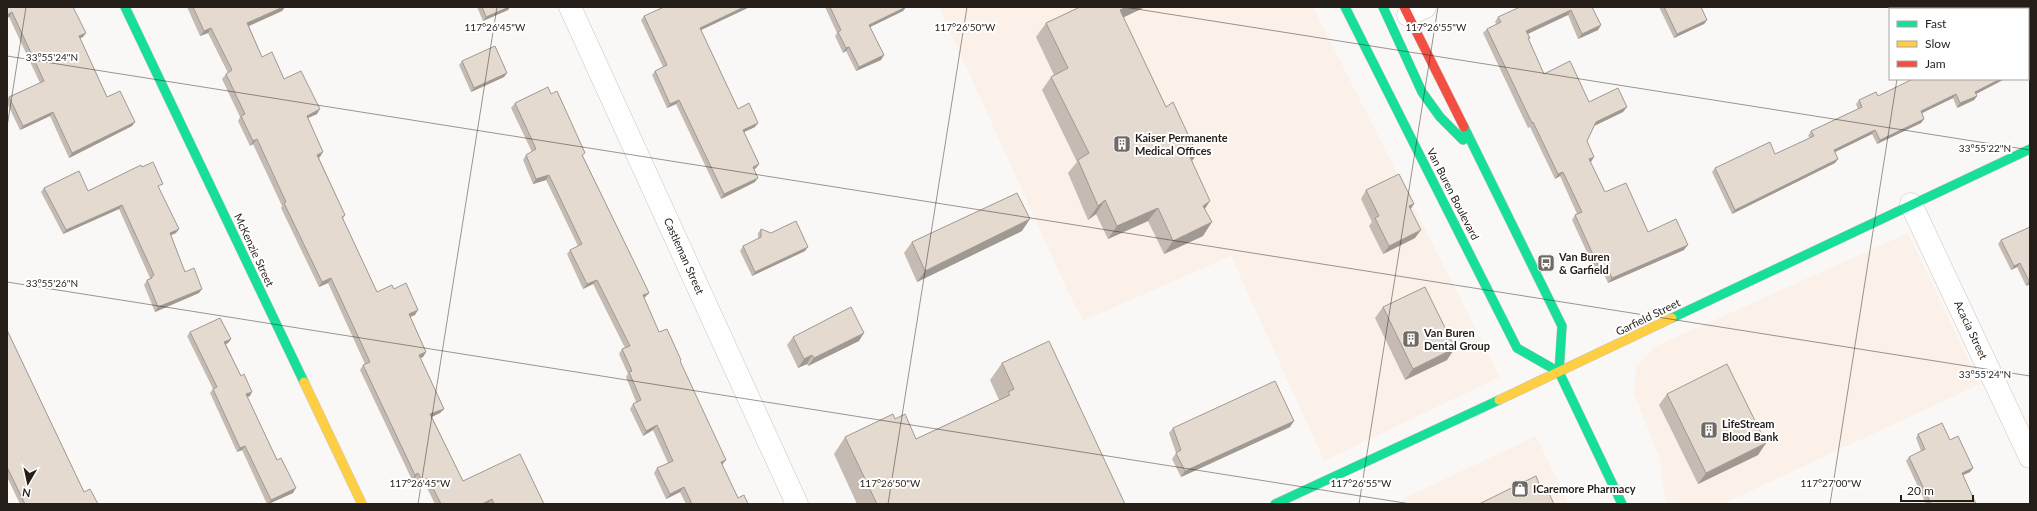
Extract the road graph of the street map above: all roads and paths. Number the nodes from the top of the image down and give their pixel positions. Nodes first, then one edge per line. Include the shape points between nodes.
1 (125, 7) edge
2 (570, 7) edge
3 (1345, 7) edge
4 (1383, 7) edge
5 (1413, 10) edge
6 (2030, 150) edge
7 (1477, 154) junction
8 (1911, 204) junction
9 (1559, 372) junction
10 (2030, 456) edge
11 (362, 504) edge
12 (797, 504) edge
13 (1275, 504) edge
14 (1622, 504) edge

1 - 11 street, McKenzie Street
2 - 12 street, Castleman Street
3 - 9 street, Van Buren Boulevard via 1517,348
4 - 7 street via 1422,92 1440,117
5 - 7 street
6 - 8 street, Garfield Street
7 - 9 street via 1562,326
8 - 9 street, Garfield Street
8 - 10 street, Acacia Street
9 - 13 street, Garfield Street
9 - 14 street

